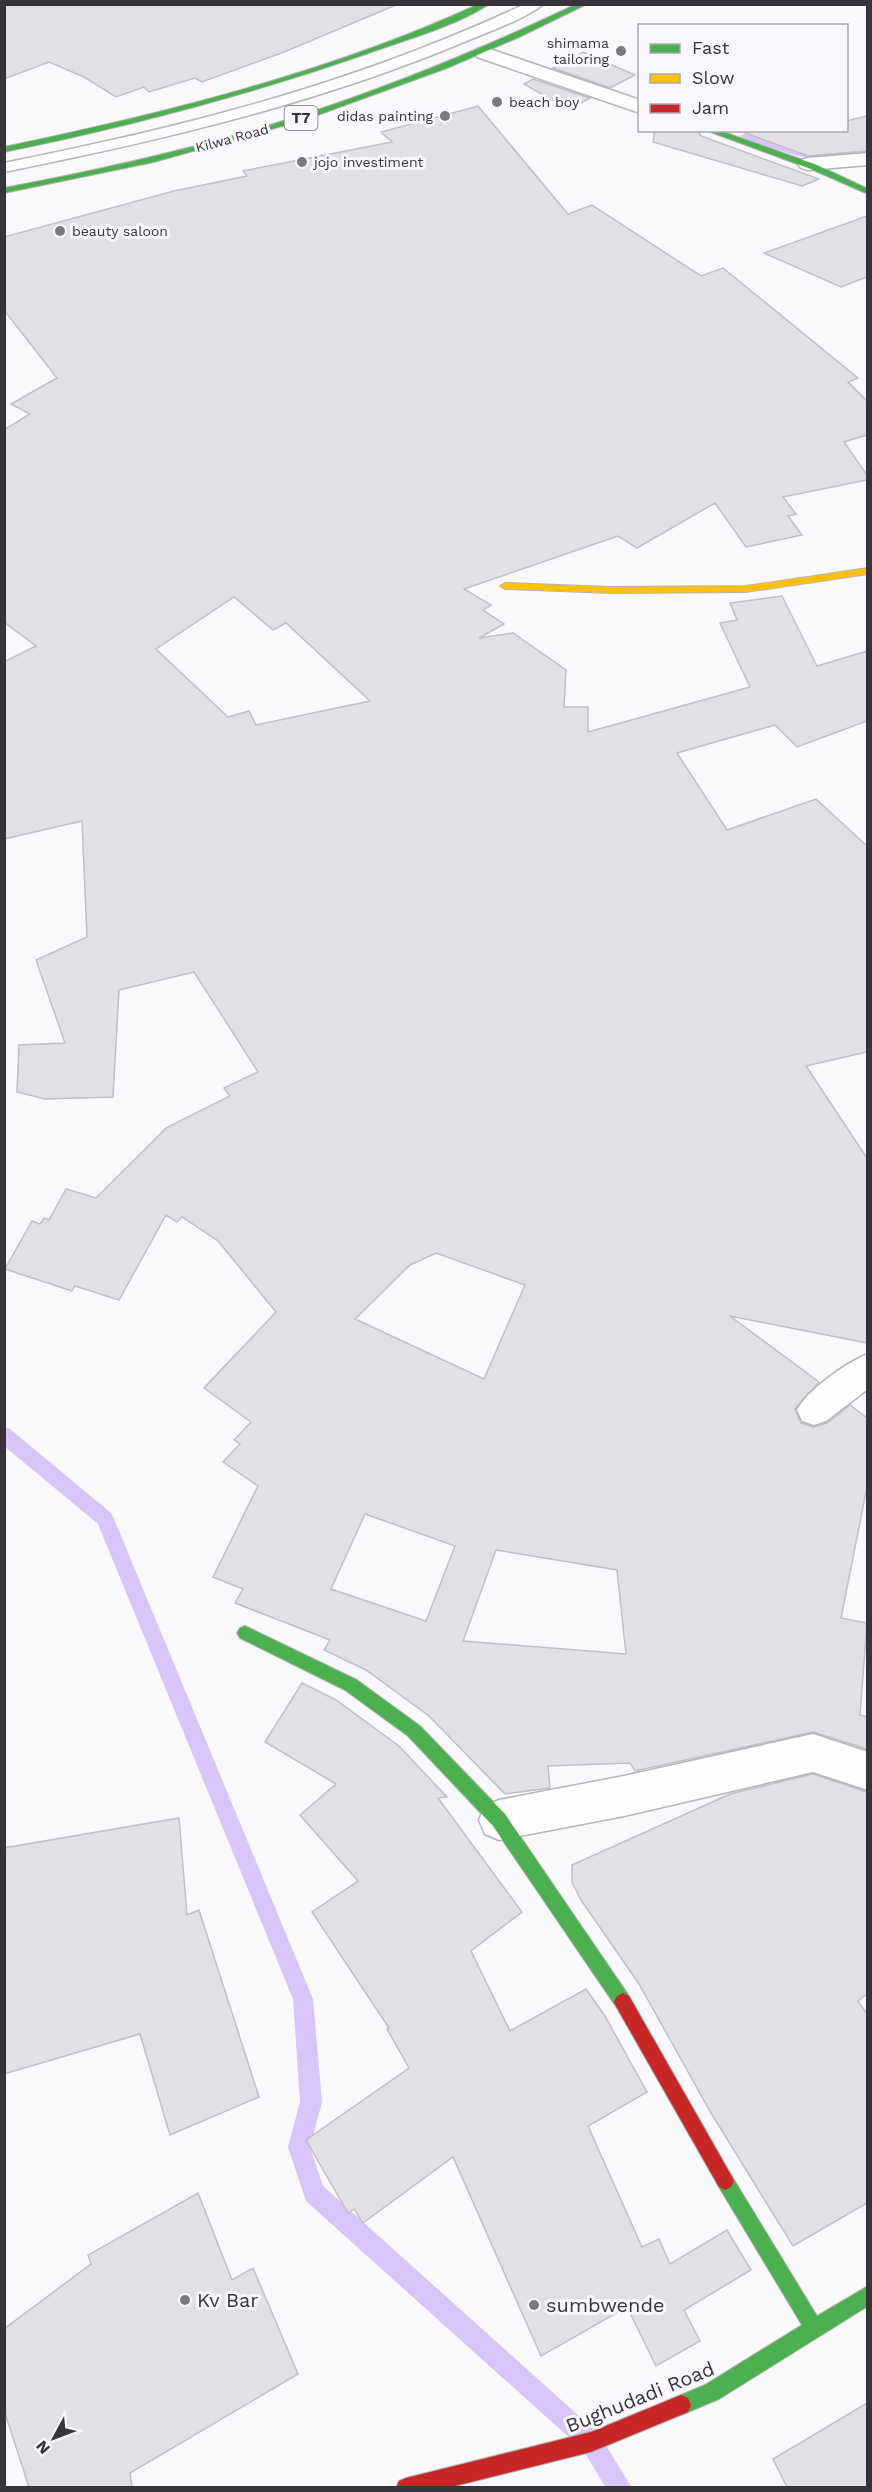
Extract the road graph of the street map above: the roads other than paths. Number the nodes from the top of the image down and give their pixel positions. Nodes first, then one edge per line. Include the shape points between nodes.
1 (486, 4) edge
2 (537, 4) edge
3 (584, 4) edge
4 (484, 53) junction
5 (638, 107) edge
6 (715, 132) edge
7 (4, 150) edge
8 (867, 159) edge
9 (808, 165) junction
10 (4, 168) edge
11 (4, 191) edge
12 (867, 192) edge
13 (867, 571) edge
14 (504, 586) dead end
15 (867, 1369) edge
16 (814, 1410) dead end
17 (245, 1633) dead end
18 (867, 1771) edge
19 (499, 1820) junction
20 (867, 2295) edge
21 (814, 2328) junction
22 (406, 2487) edge

1 - 7 main road, T7 via 443,25 264,88 89,134
2 - 10 lane via 393,68 315,93 203,126
3 - 4 main road, Kilwa Road / T7
4 - 5 street
4 - 11 main road, Kilwa Road / T7 via 282,125 158,158
6 - 9 main road
8 - 9 street
9 - 12 main road
13 - 14 main road via 746,589
15 - 16 street
17 - 19 main road via 351,1685 414,1731
18 - 19 street via 813,1753
19 - 21 main road via 622,2000 694,2129
20 - 21 main road, Bughudadi Road
21 - 22 main road, Bughudadi Road via 712,2392 591,2442

